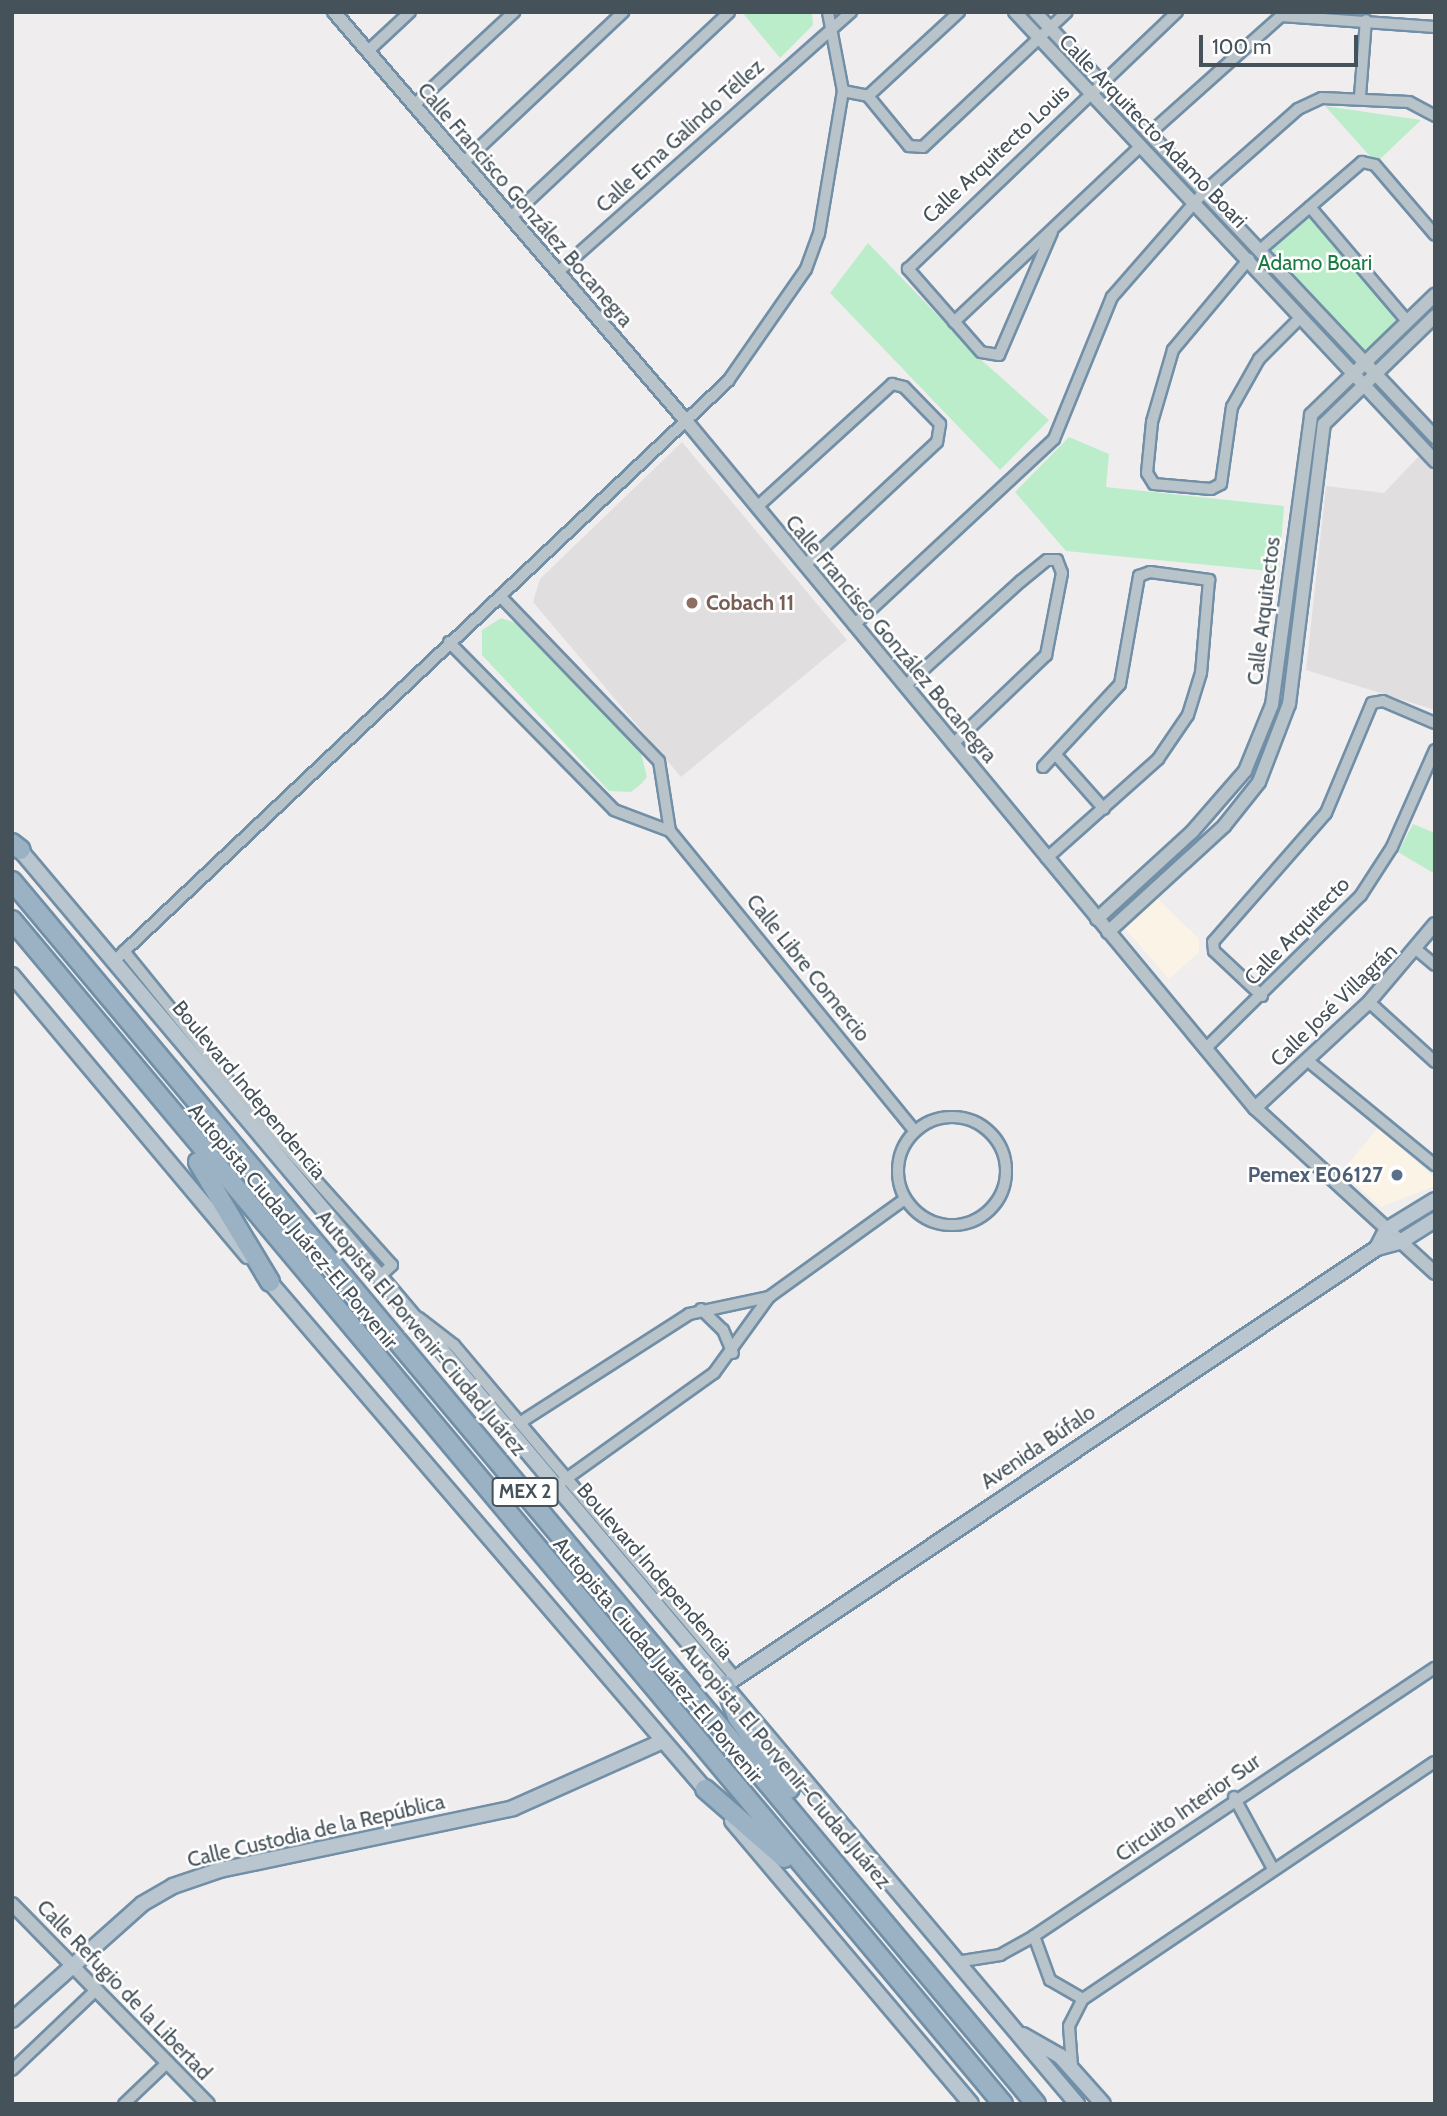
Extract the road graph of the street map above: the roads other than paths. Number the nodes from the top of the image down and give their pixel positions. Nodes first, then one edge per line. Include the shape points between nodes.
1 (334, 12) edge
2 (410, 12) edge
3 (514, 12) edge
4 (623, 12) edge
5 (729, 12) edge
6 (828, 12) edge
7 (851, 12) edge
8 (959, 12) edge
9 (1014, 12) edge
10 (1035, 12) edge
11 (1067, 12) edge
12 (1177, 12) edge
13 (1283, 14) edge
14 (1366, 20) junction
15 (1435, 27) edge
16 (1049, 28) junction
17 (830, 29) junction
18 (1038, 37) junction
19 (368, 51) junction
20 (1101, 83) junction
21 (843, 91) junction
22 (1090, 93) junction
23 (868, 96) junction
24 (1360, 96) junction
25 (414, 105) junction
26 (1435, 116) edge
27 (1150, 133) junction
28 (1140, 147) junction
29 (464, 162) junction
30 (1199, 197) junction
31 (1310, 206) junction
32 (512, 217) junction
33 (1052, 232) junction
34 (1435, 235) edge
35 (1260, 250) junction
36 (1249, 259) junction
37 (558, 272) junction
38 (1435, 295) edge
39 (1435, 316) edge
40 (1301, 317) junction
41 (1407, 321) junction
42 (954, 322) junction
43 (1364, 359) junction
44 (1352, 369) junction
45 (1374, 371) junction
46 (1362, 381) junction
47 (687, 422) junction
48 (1435, 437) edge
49 (1435, 461) edge
50 (757, 507) junction
51 (1292, 535) junction
52 (1307, 536) junction
53 (805, 565) junction
54 (500, 596) junction
55 (854, 625) junction
56 (449, 642) junction
57 (905, 686) junction
58 (1435, 723) edge
59 (953, 744) junction
60 (1435, 750) edge
61 (1056, 755) junction
62 (1043, 767) dead end
63 (1245, 771) junction
64 (1259, 782) junction
65 (1104, 810) junction
66 (670, 831) junction
67 (15, 844) edge
68 (1047, 858) junction
69 (12, 881) edge
70 (1097, 919) junction
71 (12, 920) edge
72 (1435, 925) edge
73 (1108, 932) junction
74 (1416, 950) junction
75 (119, 956) junction
76 (1435, 965) edge
77 (12, 975) edge
78 (1262, 996) junction
79 (1369, 1002) junction
80 (1205, 1049) junction
81 (1307, 1060) junction
82 (1435, 1062) edge
83 (225, 1085) junction
84 (1255, 1108) junction
85 (169, 1114) junction
86 (915, 1131) junction
87 (1435, 1165) edge
88 (905, 1199) junction
89 (1435, 1200) edge
90 (1435, 1220) edge
91 (1386, 1230) junction
92 (1400, 1242) junction
93 (1377, 1248) junction
94 (1435, 1273) edge
95 (379, 1277) junction
96 (270, 1282) junction
97 (769, 1297) junction
98 (407, 1310) junction
99 (701, 1310) junction
100 (733, 1353) junction
101 (521, 1422) junction
102 (533, 1450) junction
103 (567, 1478) junction
104 (555, 1487) junction
105 (694, 1640) junction
106 (1435, 1668) edge
107 (730, 1681) junction
108 (663, 1741) junction
109 (1435, 1762) edge
110 (705, 1788) junction
111 (1234, 1797) junction
112 (835, 1856) junction
113 (1272, 1867) junction
114 (829, 1898) junction
115 (12, 1904) edge
116 (1034, 1936) junction
117 (956, 1962) junction
118 (74, 1964) junction
119 (97, 1989) junction
120 (1083, 1999) junction
121 (12, 2020) edge
122 (1014, 2030) junction
123 (168, 2062) junction
124 (971, 2065) junction
125 (1072, 2066) junction
126 (12, 2070) edge
127 (124, 2104) edge
128 (208, 2104) edge
129 (971, 2104) edge
130 (993, 2104) edge
131 (1003, 2104) edge
132 (1036, 2104) edge
133 (1077, 2104) edge
134 (1103, 2104) edge

1 - 19 street, Calle Francisco González Bocanegra
2 - 19 street
3 - 25 street
4 - 29 street
5 - 32 street
6 - 17 street
7 - 17 street, Calle Ema Galindo Téllez
8 - 23 street
9 - 18 street, Calle Arquitecto Adamo Boari
10 - 16 street, Calle Arquitecto Adamo Boari
11 - 16 street
12 - 20 street, Calle Arquitecto Louis
13 - 14 street
13 - 27 street
14 - 15 street
14 - 24 street
16 - 18 street
16 - 20 street, Calle Arquitecto Adamo Boari
17 - 21 street
17 - 37 street, Calle Ema Galindo Téllez
18 - 22 street, Calle Arquitecto Adamo Boari
18 - 23 street via 916,149
19 - 25 street, Calle Francisco González Bocanegra
20 - 22 street, Calle Arquitecto Louis
20 - 27 street, Calle Arquitecto Adamo Boari
21 - 23 street
21 - 47 street via 819,234 806,269 728,381
22 - 28 street, Calle Arquitecto Adamo Boari
22 - 42 street, Calle Arquitecto Louis via 908,269
24 - 26 street via 1409,102
24 - 30 street via 1322,98 1298,109
25 - 29 street, Calle Francisco González Bocanegra
27 - 30 street, Calle Arquitecto Adamo Boari
28 - 30 street, Calle Arquitecto Adamo Boari
28 - 33 street
29 - 32 street, Calle Francisco González Bocanegra
30 - 35 street, Calle Arquitecto Adamo Boari
30 - 36 street, Calle Arquitecto Adamo Boari
30 - 55 street via 1112,297 1054,439
31 - 34 street via 1356,164 1375,165
31 - 35 street
31 - 41 street
32 - 37 street, Calle Francisco González Bocanegra
33 - 42 street
33 - 42 street via 999,355 982,352
35 - 43 street, Calle Arquitecto Adamo Boari
36 - 40 street, Calle Arquitecto Adamo Boari
36 - 40 street via 1172,350 1149,447 1147,473 1157,485 1211,489 1223,480 1231,407 1259,359
37 - 47 street, Calle Francisco González Bocanegra
38 - 41 street, Calle Arquitectos
39 - 45 street, Calle Arquitectos
40 - 44 street, Calle Arquitecto Adamo Boari
41 - 43 street, Calle Arquitectos
43 - 44 street, Calle Arquitectos
43 - 45 street, Calle Arquitecto Adamo Boari
44 - 46 street, Calle Arquitecto Adamo Boari
44 - 51 street, Calle Arquitectos via 1311,415
45 - 46 street, Calle Arquitectos
45 - 48 street, Calle Arquitecto Adamo Boari
46 - 49 street, Calle Arquitecto Adamo Boari
46 - 52 street, Calle Arquitectos via 1324,424
47 - 50 street, Calle Francisco González Bocanegra
47 - 54 street
50 - 53 street, Calle Francisco González Bocanegra
50 - 53 street via 892,384 905,387 943,433
51 - 52 street
51 - 63 street, Calle Arquitectos via 1272,705
52 - 64 street, Calle Arquitectos via 1289,704
53 - 55 street, Calle Francisco González Bocanegra
54 - 56 street
54 - 66 street via 659,761
55 - 57 street, Calle Francisco González Bocanegra
56 - 66 street via 614,810
56 - 75 street
57 - 59 street, Calle Francisco González Bocanegra
57 - 59 street via 1021,581 1047,560 1057,561 1062,573 1046,655
58 - 78 street via 1375,701 1326,813 1213,942 1214,951
59 - 68 street, Calle Francisco González Bocanegra
60 - 78 street, Calle Arquitecto via 1392,847 1361,895
61 - 62 street
61 - 65 street
61 - 65 street via 1120,684 1142,573 1209,580 1201,673 1188,715 1158,759
63 - 64 street
63 - 70 street, Calle Arquitectos via 1192,832
64 - 73 street, Calle Arquitectos via 1215,835
65 - 68 street
66 - 86 street, Calle Libre Comercio
67 - 75 main road, Boulevard Independencia
68 - 70 street, Calle Francisco González Bocanegra
69 - 112 highway, Autopista El Porvenir-Ciudad Juárez / MEX 2
70 - 73 street, Calle Francisco González Bocanegra
71 - 85 highway, Autopista Ciudad Juárez-El Porvenir / MEX 2
72 - 74 street, Calle José Villagrán
73 - 80 street, Calle Francisco González Bocanegra
74 - 76 street
74 - 79 street, Calle José Villagrán
75 - 83 main road, Boulevard Independencia
77 - 96 main road
78 - 80 street, Calle Arquitecto
79 - 81 street, Calle José Villagrán
79 - 82 street
80 - 84 street, Calle Francisco González Bocanegra
81 - 84 street, Calle José Villagrán
81 - 87 street
83 - 95 main road, Boulevard Independencia
83 - 95 street via 392,1265
84 - 91 street, Calle Francisco González Bocanegra
85 - 96 highway
85 - 114 highway, Autopista Ciudad Juárez-El Porvenir / MEX 2
86 - 88 street via 898,1164
86 - 88 street via 940,1118 976,1123 1002,1150 1005,1180 986,1213 960,1225 933,1222
88 - 97 street
89 - 91 main road
90 - 92 main road, Avenida Búfalo
91 - 92 street, Calle Francisco González Bocanegra
91 - 93 main road, Avenida Búfalo
92 - 93 main road, Avenida Búfalo
92 - 94 street, Calle Francisco González Bocanegra
93 - 107 main road, Avenida Búfalo
95 - 98 main road, Boulevard Independencia
96 - 108 main road
97 - 99 street
97 - 100 street
98 - 101 street via 454,1345
98 - 102 main road, Boulevard Independencia
99 - 100 street via 723,1330
99 - 101 street
100 - 103 street via 700,1384
101 - 102 street
102 - 103 street
102 - 104 main road, Boulevard Independencia
103 - 104 street
103 - 105 street
104 - 105 main road, Boulevard Independencia
105 - 107 main road, Boulevard Independencia
106 - 111 street, Circuito Interior Sur
107 - 112 highway via 737,1717
107 - 117 main road, Boulevard Independencia
108 - 110 main road
108 - 118 main road, Calle Custodia de la República via 513,1808 197,1877 142,1904
109 - 113 street
110 - 114 highway
110 - 129 main road
111 - 113 street
111 - 116 street, Circuito Interior Sur
112 - 132 highway, Autopista El Porvenir-Ciudad Juárez / MEX 2
113 - 120 street
114 - 124 highway, Autopista Ciudad Juárez-El Porvenir / MEX 2
115 - 118 street, Calle Refugio de la Libertad
116 - 117 street, Circuito Interior Sur via 1000,1955
116 - 120 street via 1050,1980
117 - 122 main road, Boulevard Independencia
118 - 119 street, Calle Refugio de la Libertad
118 - 121 main road, Calle Custodia de la República
119 - 123 street, Calle Refugio de la Libertad
119 - 126 street
120 - 125 street via 1069,2026
122 - 125 main road
122 - 133 main road, Boulevard Independencia
123 - 127 street
123 - 128 street, Calle Refugio de la Libertad
124 - 130 highway
124 - 131 highway, Autopista Ciudad Juárez-El Porvenir / MEX 2
125 - 134 main road

